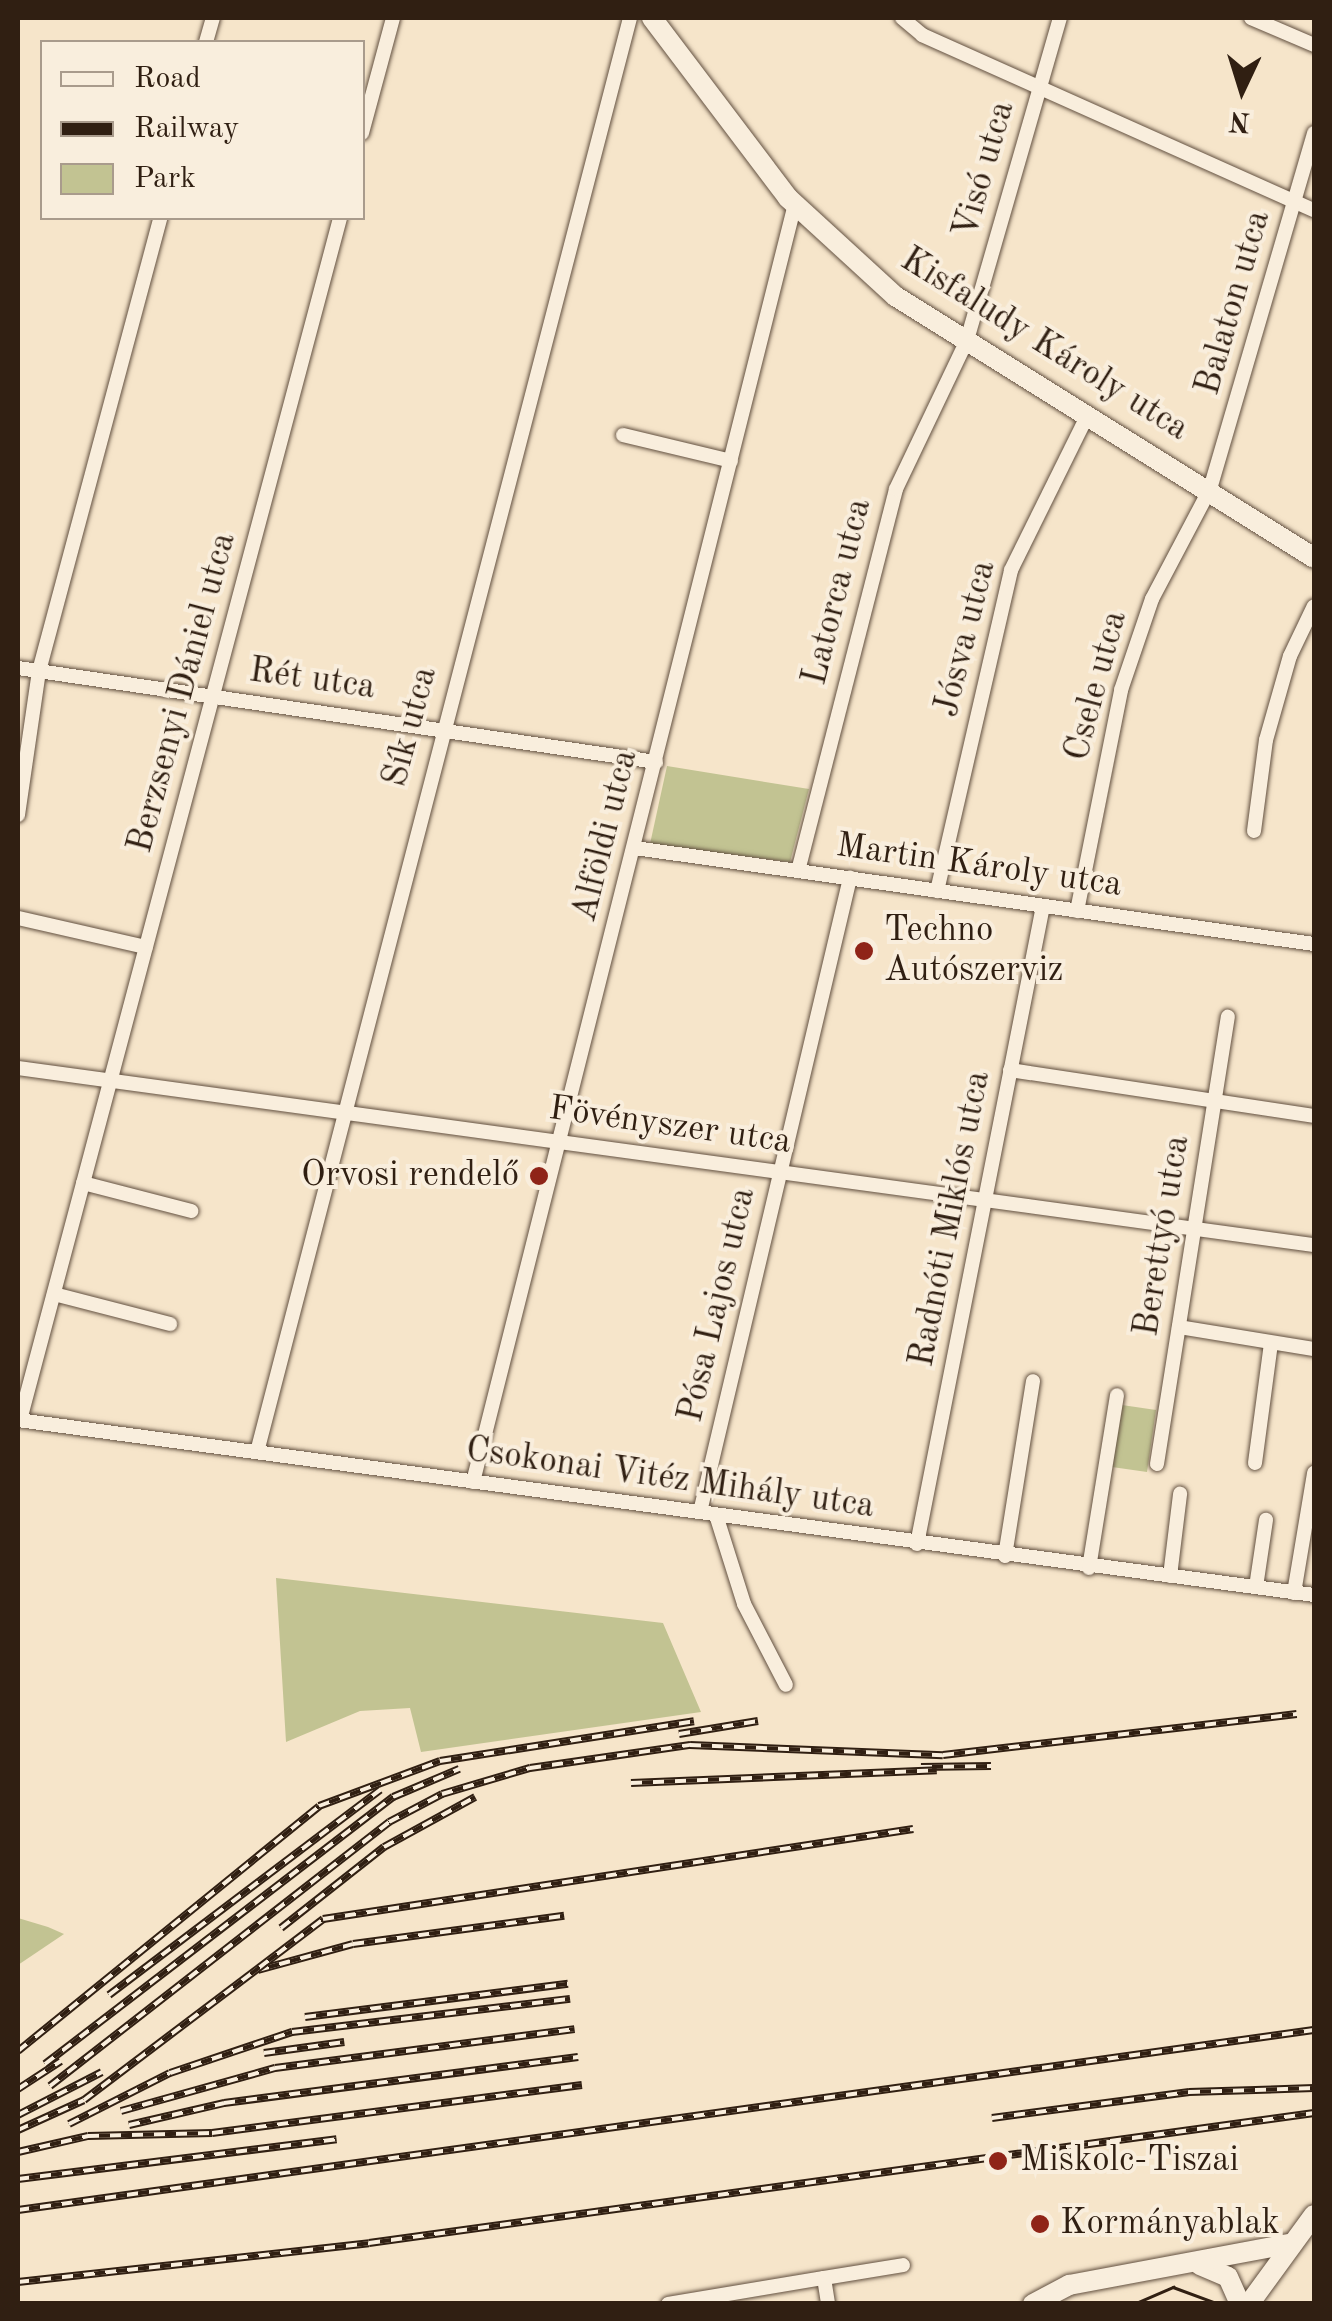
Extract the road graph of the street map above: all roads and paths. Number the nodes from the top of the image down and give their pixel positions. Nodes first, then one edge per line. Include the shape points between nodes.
1 (393, 18) edge
2 (630, 18) edge
3 (652, 18) edge
4 (902, 18) edge
5 (1060, 18) edge
6 (1251, 18) edge
7 (1314, 45) edge
8 (1040, 87) junction
9 (365, 122) edge
10 (1314, 133) edge
11 (1295, 201) junction
12 (795, 204) junction
13 (1314, 210) edge
14 (159, 220) edge
15 (339, 220) edge
16 (967, 340) junction
17 (1088, 414) junction
18 (622, 435) dead end
19 (731, 461) junction
20 (1210, 489) junction
21 (1314, 558) edge
22 (1314, 606) edge
23 (18, 668) edge
24 (39, 671) junction
25 (213, 696) junction
26 (441, 730) junction
27 (656, 762) junction
28 (18, 815) edge
29 (1254, 831) dead end
30 (635, 848) junction
31 (798, 871) junction
32 (850, 878) junction
33 (937, 890) junction
34 (1042, 906) junction
35 (1077, 910) junction
36 (18, 918) edge
37 (1314, 944) edge
38 (146, 946) junction
39 (1228, 1016) dead end
40 (18, 1068) edge
41 (1010, 1070) junction
42 (111, 1078) junction
43 (1215, 1101) junction
44 (344, 1111) junction
45 (1314, 1116) edge
46 (556, 1140) junction
47 (781, 1172) junction
48 (83, 1183) junction
49 (985, 1200) junction
50 (190, 1211) dead end
51 (1194, 1229) junction
52 (1314, 1245) edge
53 (54, 1294) junction
54 (170, 1324) dead end
55 (1179, 1328) junction
56 (1271, 1343) junction
57 (1314, 1349) edge
58 (1033, 1381) dead end
59 (1116, 1395) dead end
60 (19, 1420) edge
61 (257, 1452) junction
62 (1256, 1463) dead end
63 (1157, 1464) dead end
64 (1314, 1473) edge
65 (474, 1482) junction
66 (1180, 1494) dead end
67 (708, 1514) junction
68 (1266, 1520) dead end
69 (917, 1544) junction
70 (1005, 1556) junction
71 (1089, 1568) junction
72 (1170, 1576) junction
73 (1256, 1588) junction
74 (1294, 1593) junction
75 (1314, 1596) edge
76 (786, 1686) dead end
77 (1314, 2216) edge
78 (1288, 2244) junction
79 (1193, 2264) junction
80 (904, 2265) dead end
81 (824, 2278) junction
82 (668, 2304) edge
83 (828, 2304) edge
84 (1033, 2304) edge
85 (1240, 2304) edge
86 (1249, 2304) edge

1 - 9 street
2 - 26 street, Sík utca
3 - 12 main road, Kisfaludy Károly utca
4 - 8 street via 922,35
5 - 8 street, Visó utca
6 - 7 street
8 - 11 street
8 - 16 street, Visó utca
10 - 11 street, Balaton utca
11 - 13 street
11 - 20 street, Balaton utca
12 - 16 main road, Kisfaludy Károly utca via 895,296
12 - 19 street, Alföldi utca
14 - 24 street
15 - 25 street, Berzsenyi Dániel utca
16 - 17 main road, Kisfaludy Károly utca
16 - 31 street, Latorca utca via 896,489
17 - 20 main road, Kisfaludy Károly utca
17 - 33 street, Jósva utca via 1011,570
18 - 19 street
19 - 27 street, Alföldi utca
20 - 21 main road, Kisfaludy Károly utca
20 - 35 street, Csele utca via 1152,599 1121,690
22 - 29 street via 1290,656 1266,740
23 - 24 street, Rét utca
24 - 25 street, Rét utca
24 - 28 street
25 - 26 street, Rét utca
25 - 38 street, Berzsenyi Dániel utca
26 - 27 street, Rét utca
26 - 44 street, Sík utca
27 - 30 street, Alföldi utca
30 - 31 street, Martin Károly utca
30 - 46 street, Alföldi utca
31 - 32 street, Martin Károly utca
32 - 33 street, Martin Károly utca
32 - 47 street, Pósa Lajos utca
33 - 34 street, Martin Károly utca
34 - 35 street, Martin Károly utca
34 - 41 street, Radnóti Miklós utca
35 - 37 street, Martin Károly utca
36 - 38 street
38 - 42 street, Berzsenyi Dániel utca
39 - 43 street, Berettyó utca
40 - 42 street, Fövényszer utca
41 - 43 street
41 - 49 street, Radnóti Miklós utca
42 - 44 street, Fövényszer utca
42 - 48 street, Berzsenyi Dániel utca
43 - 45 street
43 - 51 street, Berettyó utca
44 - 46 street, Fövényszer utca
44 - 61 street, Sík utca
46 - 47 street, Fövényszer utca
46 - 65 street, Alföldi utca
47 - 49 street, Fövényszer utca
47 - 67 street, Pósa Lajos utca
48 - 50 street
48 - 53 street, Berzsenyi Dániel utca
49 - 51 street, Fövényszer utca
49 - 69 street, Radnóti Miklós utca
51 - 52 street, Fövényszer utca
51 - 55 street, Berettyó utca
53 - 54 street
53 - 60 street, Berzsenyi Dániel utca
55 - 56 street
55 - 63 street, Berettyó utca
56 - 57 street
56 - 62 street
58 - 70 street
59 - 71 street
60 - 61 street, Csokonai Vitéz Mihály utca
61 - 65 street, Csokonai Vitéz Mihály utca
64 - 74 street
65 - 67 street, Csokonai Vitéz Mihály utca
66 - 72 street
67 - 69 street, Csokonai Vitéz Mihály utca
67 - 76 street
68 - 73 street
69 - 70 street, Csokonai Vitéz Mihály utca
70 - 71 street, Csokonai Vitéz Mihály utca
71 - 72 street, Csokonai Vitéz Mihály utca
72 - 73 street, Csokonai Vitéz Mihály utca
73 - 74 street, Csokonai Vitéz Mihály utca
74 - 75 street, Csokonai Vitéz Mihály utca
77 - 78 main road
78 - 79 main road
78 - 86 main road
79 - 84 main road via 1070,2285
79 - 85 main road via 1228,2278
80 - 81 street
81 - 82 street
81 - 83 street

